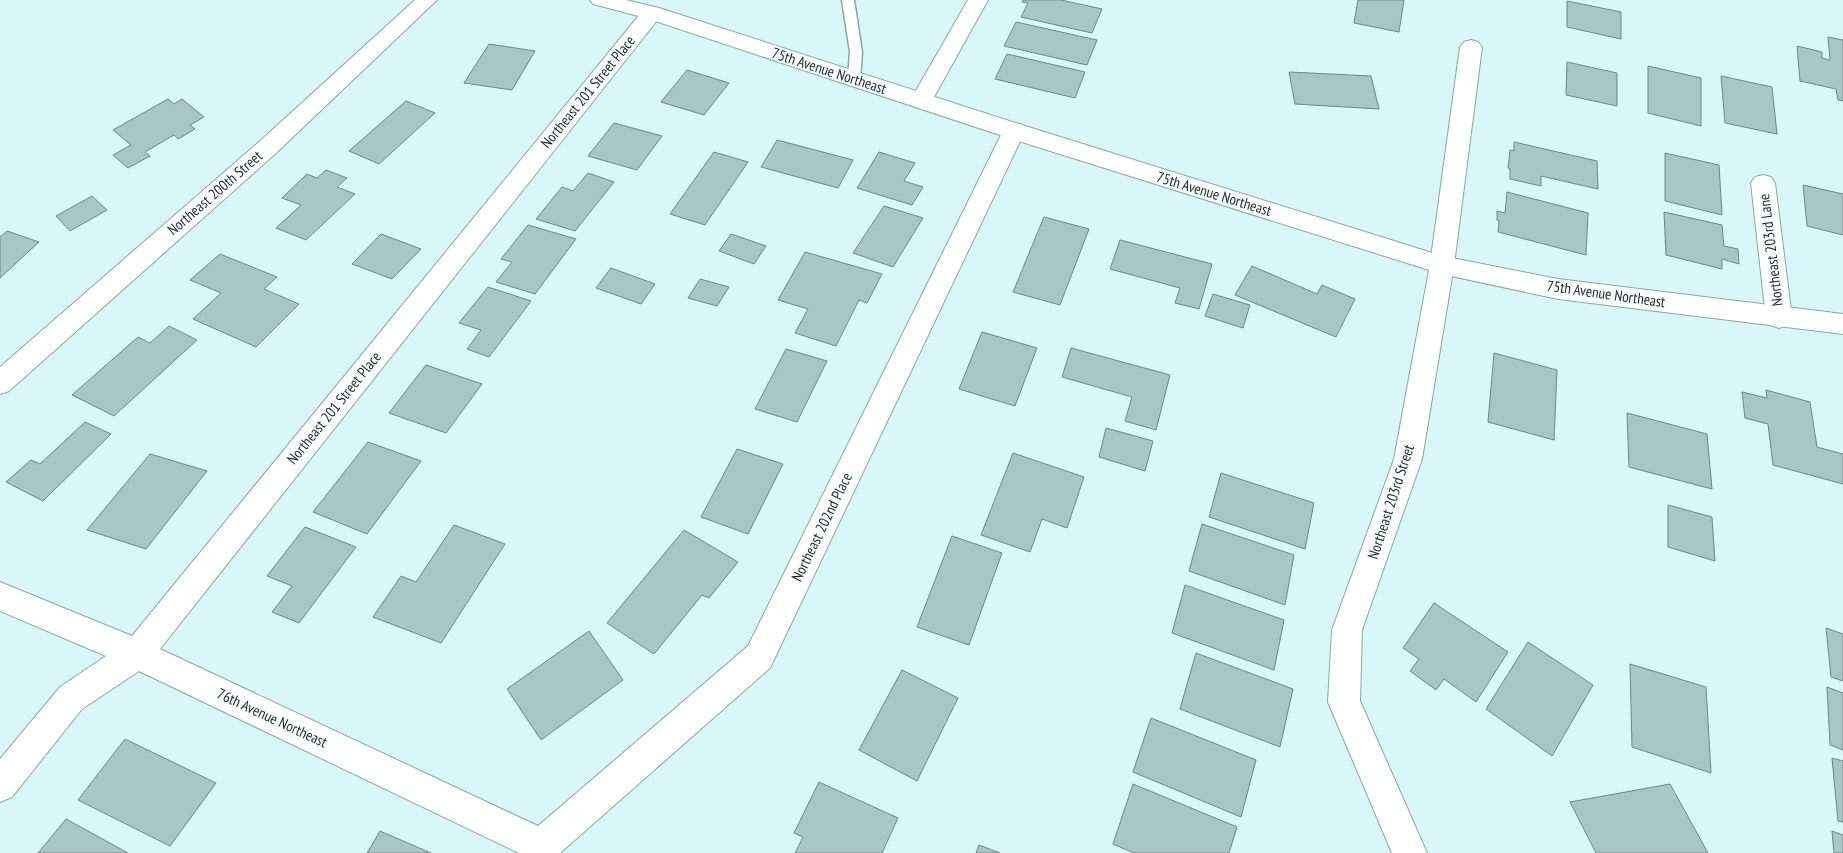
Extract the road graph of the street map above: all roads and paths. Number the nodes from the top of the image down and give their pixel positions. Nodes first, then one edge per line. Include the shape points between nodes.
1 (427, 0) edge
2 (600, 0) edge
3 (848, 0) edge
4 (978, 0) edge
5 (652, 13) junction
6 (1471, 47) dead end
7 (854, 79) junction
8 (921, 101) junction
9 (1014, 131) junction
10 (1763, 183) dead end
11 (1442, 265) junction
12 (1779, 318) junction
13 (1843, 324) edge
14 (0, 383) edge
15 (0, 596) edge
16 (137, 654) junction
17 (0, 785) edge
18 (540, 850) edge
19 (1410, 853) edge

1 - 14 street, Northeast 200th Street via 267,148
2 - 5 street, 75th Avenue Northeast
3 - 7 lane via 856,52
4 - 8 street
5 - 7 street, 75th Avenue Northeast
5 - 16 street, Northeast 201 Street Place
6 - 11 street, Northeast 203rd Street
7 - 8 street, 75th Avenue Northeast
8 - 9 street, 75th Avenue Northeast
9 - 11 street, 75th Avenue Northeast
9 - 18 street, Northeast 202nd Place via 759,657
10 - 12 street, Northeast 203rd Lane
11 - 12 street, 75th Avenue Northeast via 1558,289
11 - 19 street, Northeast 203rd Street via 1408,459 1347,630 1344,702
12 - 13 street, 75th Avenue Northeast
15 - 16 street, 76th Avenue Northeast
16 - 17 street, Northeast 201 Street Place via 71,698
16 - 18 street, 76th Avenue Northeast

